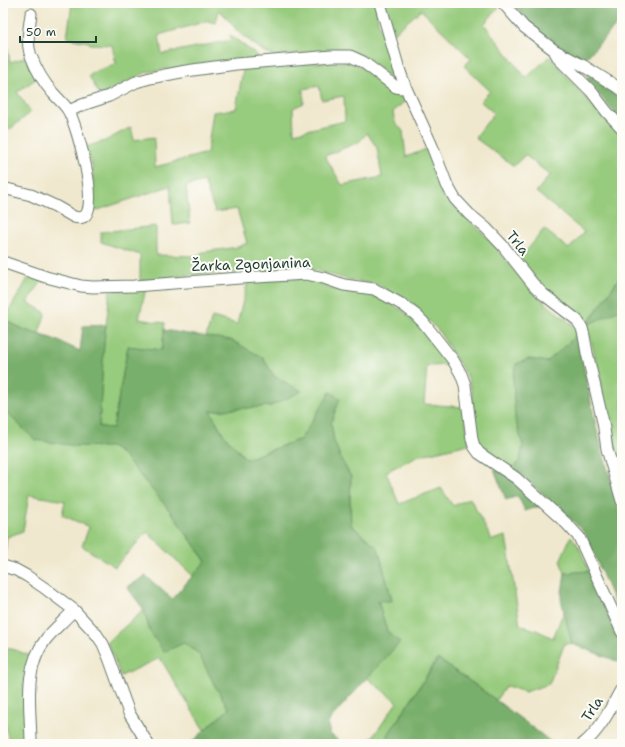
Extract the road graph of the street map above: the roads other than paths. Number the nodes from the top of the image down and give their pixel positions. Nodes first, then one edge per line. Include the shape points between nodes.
1 (380, 3) edge
2 (504, 3) edge
3 (31, 14) dead end
4 (554, 50) junction
5 (405, 86) junction
6 (622, 90) edge
7 (69, 111) junction
8 (622, 128) edge
9 (3, 188) edge
10 (3, 262) edge
11 (622, 501) edge
12 (3, 566) edge
13 (74, 610) junction
14 (622, 632) edge
15 (622, 688) edge
16 (30, 744) edge
17 (148, 744) edge
18 (583, 744) edge

1 - 5 street, Trla
2 - 4 street via 524,27
3 - 7 street via 28,37 32,59 50,90
4 - 6 street
4 - 8 street via 559,59
5 - 7 street via 400,88 392,85 363,62 350,56 332,56 236,64 150,78
5 - 11 street, Trla via 455,199 503,246 543,294 577,320 582,328 607,449
7 - 9 street via 87,172 90,198 85,215 82,218 74,217 31,194
10 - 14 street, Žarka Zgonjanina via 46,277 93,287 306,274 344,285 374,289 398,303 423,322 461,374 465,385 472,439 479,453 516,478 579,537
12 - 13 street via 27,576
13 - 16 street via 47,638 33,662 29,703
13 - 17 street via 102,644 129,713
15 - 18 street, Trla via 599,727

